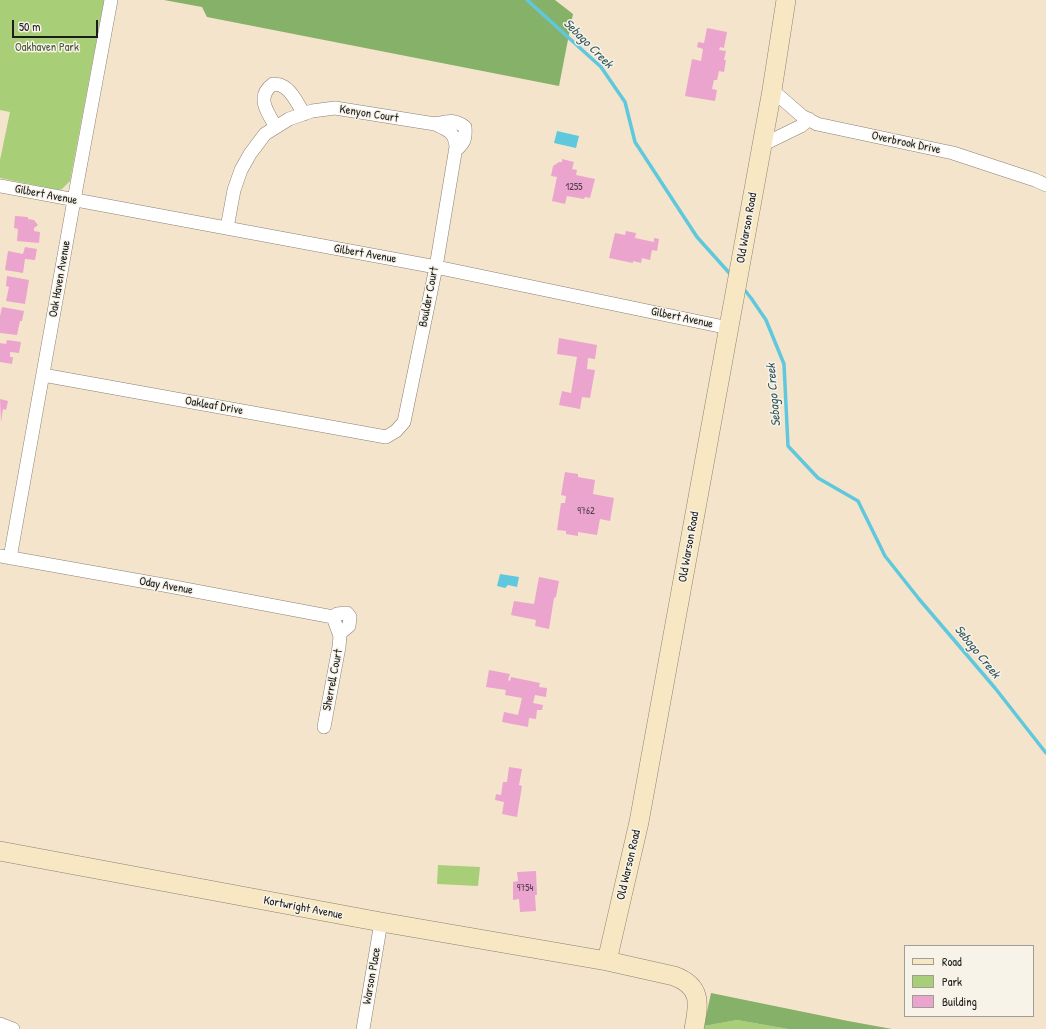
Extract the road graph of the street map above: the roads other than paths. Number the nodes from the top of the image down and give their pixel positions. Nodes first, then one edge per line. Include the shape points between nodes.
1 (111, 0) edge
2 (786, 0) edge
3 (772, 90) junction
4 (304, 114) junction
5 (809, 119) junction
6 (276, 127) junction
7 (762, 145) junction
8 (455, 149) joint
9 (1046, 185) edge
10 (0, 186) edge
11 (74, 200) junction
12 (227, 228) junction
13 (436, 267) junction
14 (729, 328) junction
15 (43, 376) junction
16 (386, 437) joint
17 (5, 557) edge
18 (333, 617) joint
19 (324, 727) dead end
20 (0, 851) edge
21 (381, 922) junction
22 (607, 961) junction
23 (0, 1024) edge
24 (13, 1029) edge
25 (363, 1029) edge
26 (694, 1029) edge

1 - 11 street, Oak Haven Avenue
2 - 3 street, Old Warson Road
3 - 5 street, Overbrook Drive
3 - 7 street, Old Warson Road
4 - 6 street, Kenyon Court
4 - 6 street via 290,93 282,86 273,84 266,89 264,98 265,109
4 - 8 street, Kenyon Court via 335,108 435,124 458,121 465,127 466,138 461,146
5 - 7 street via 801,126
5 - 9 street, Overbrook Drive via 817,124 953,153
6 - 12 street, Kenyon Court via 265,134 241,170 234,190
7 - 14 street, Old Warson Road
8 - 13 street, Boulder Court
10 - 11 street, Gilbert Avenue
11 - 12 street, Gilbert Avenue
11 - 15 street, Oak Haven Avenue
12 - 13 street, Gilbert Avenue
13 - 14 street, Gilbert Avenue
13 - 16 street, Boulder Court via 404,422
14 - 22 street, Old Warson Road via 639,822
15 - 16 street, Oakleaf Drive
15 - 17 street, Oak Haven Avenue
17 - 18 street, Oday Avenue
18 - 19 street, Sherrell Court via 340,636
20 - 21 street, Kortwright Avenue
21 - 22 street, Kortwright Avenue
21 - 25 street, Warson Place
22 - 26 street via 684,980 698,999
23 - 24 street

